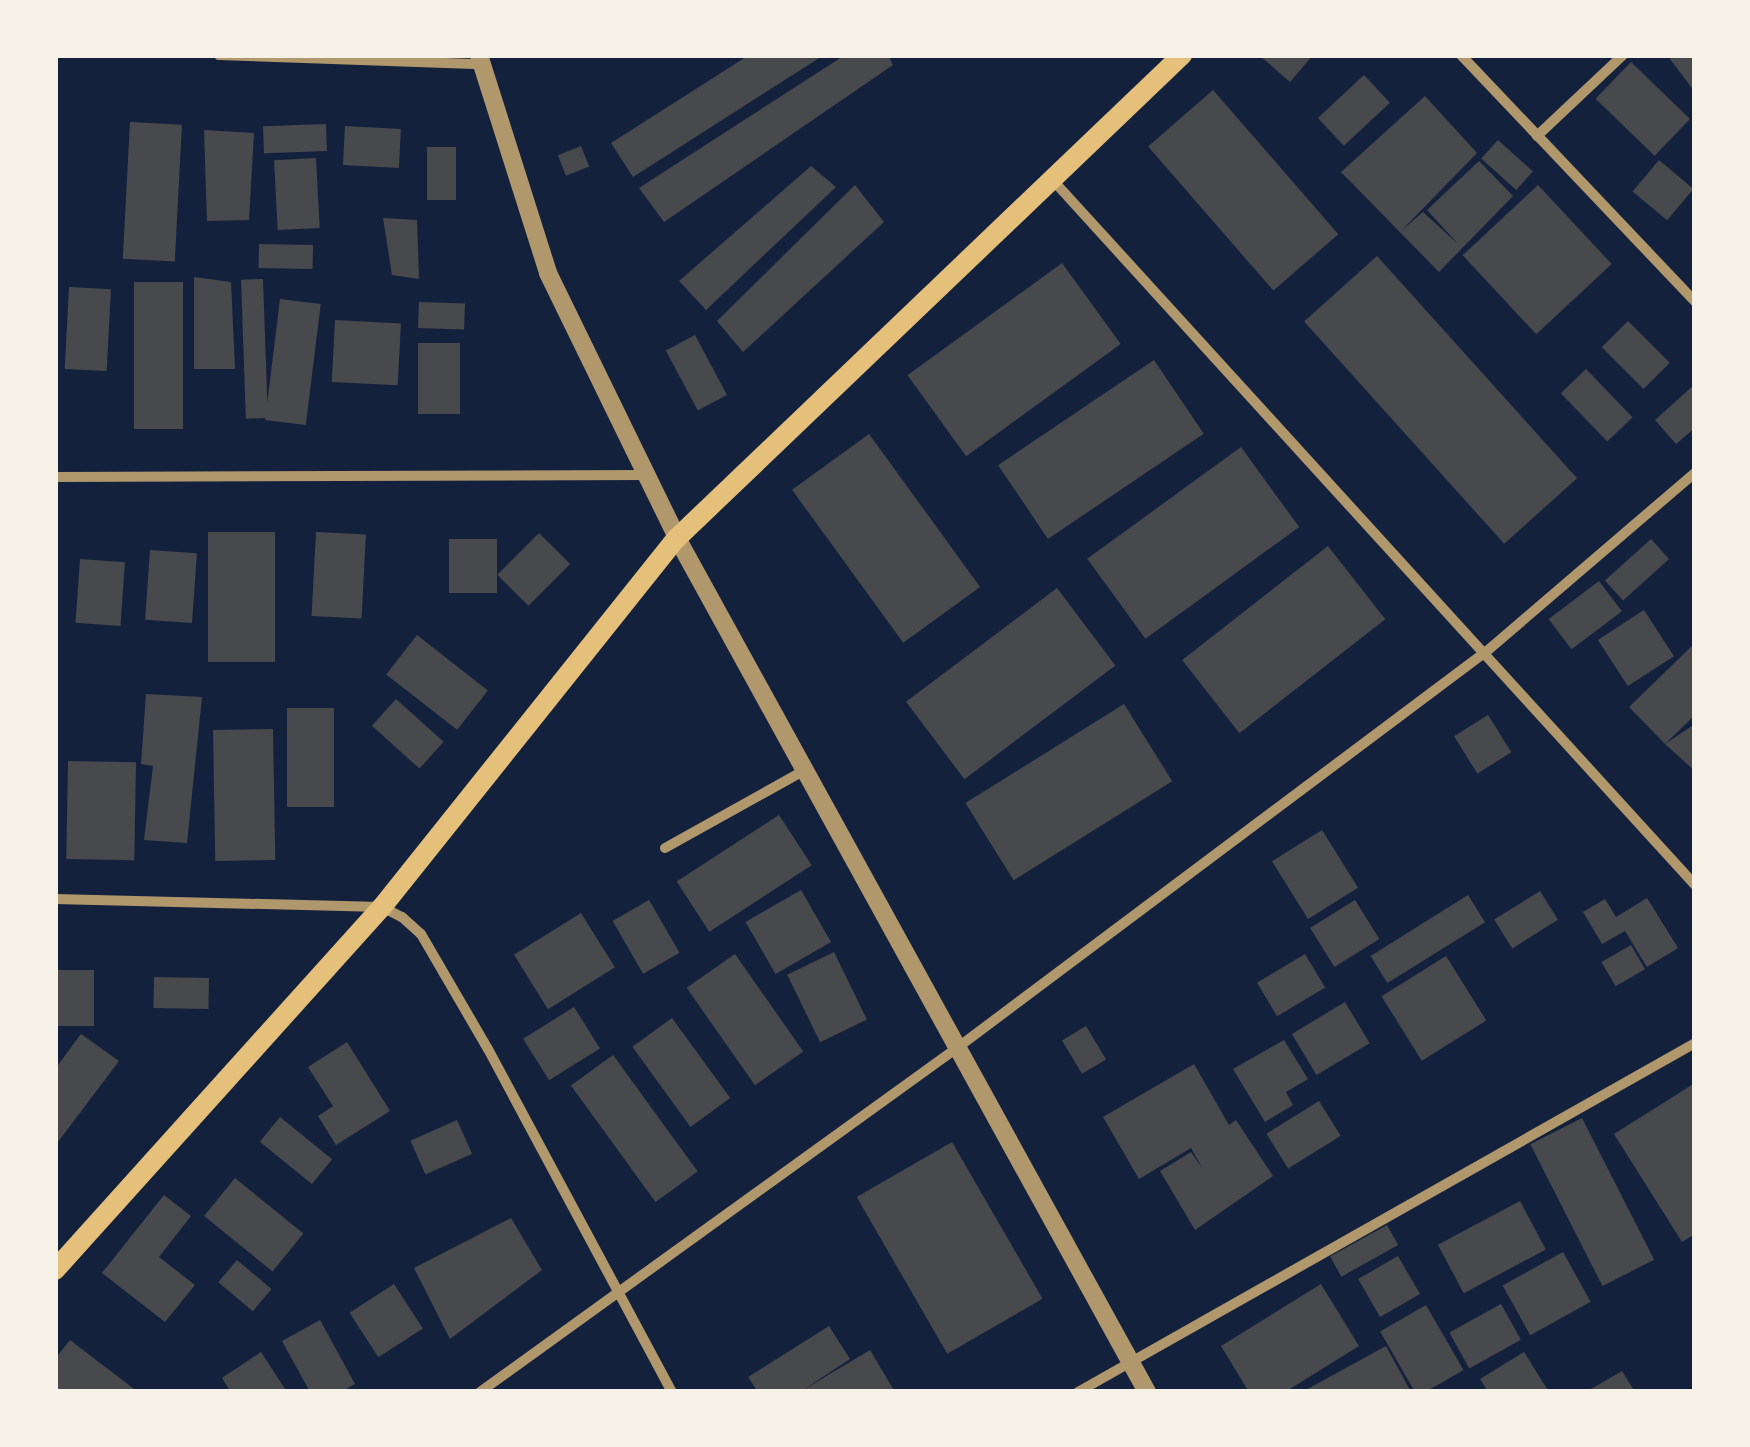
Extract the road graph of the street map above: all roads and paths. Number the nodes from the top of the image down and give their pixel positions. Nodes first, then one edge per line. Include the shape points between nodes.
1 (220, 55) edge
2 (1182, 55) edge
3 (1461, 55) edge
4 (1623, 55) edge
5 (480, 60) edge
6 (1537, 136) junction
7 (1050, 176) junction
8 (1695, 302) edge
9 (1695, 473) edge
10 (648, 475) junction
11 (55, 477) edge
12 (677, 538) junction
13 (1487, 651) junction
14 (805, 770) junction
15 (666, 848) dead end
16 (1695, 885) edge
17 (55, 899) edge
18 (382, 907) junction
19 (1695, 1043) edge
20 (957, 1048) junction
21 (55, 1270) edge
22 (618, 1296) junction
23 (1130, 1361) junction
24 (480, 1392) edge
25 (672, 1392) edge
26 (1078, 1392) edge
27 (1147, 1392) edge

1 - 5 street
2 - 7 main road
3 - 6 street
4 - 6 street
5 - 10 street via 548,273
6 - 8 street
7 - 12 main road
7 - 13 street
9 - 13 street
10 - 11 street
10 - 12 street
12 - 14 street
12 - 18 main road
13 - 16 street
13 - 20 street
14 - 15 street
14 - 20 street
17 - 18 street
18 - 21 main road
18 - 22 street via 420,934
19 - 23 street
20 - 22 street
20 - 23 street
22 - 24 street
22 - 25 street
23 - 26 street
23 - 27 street

